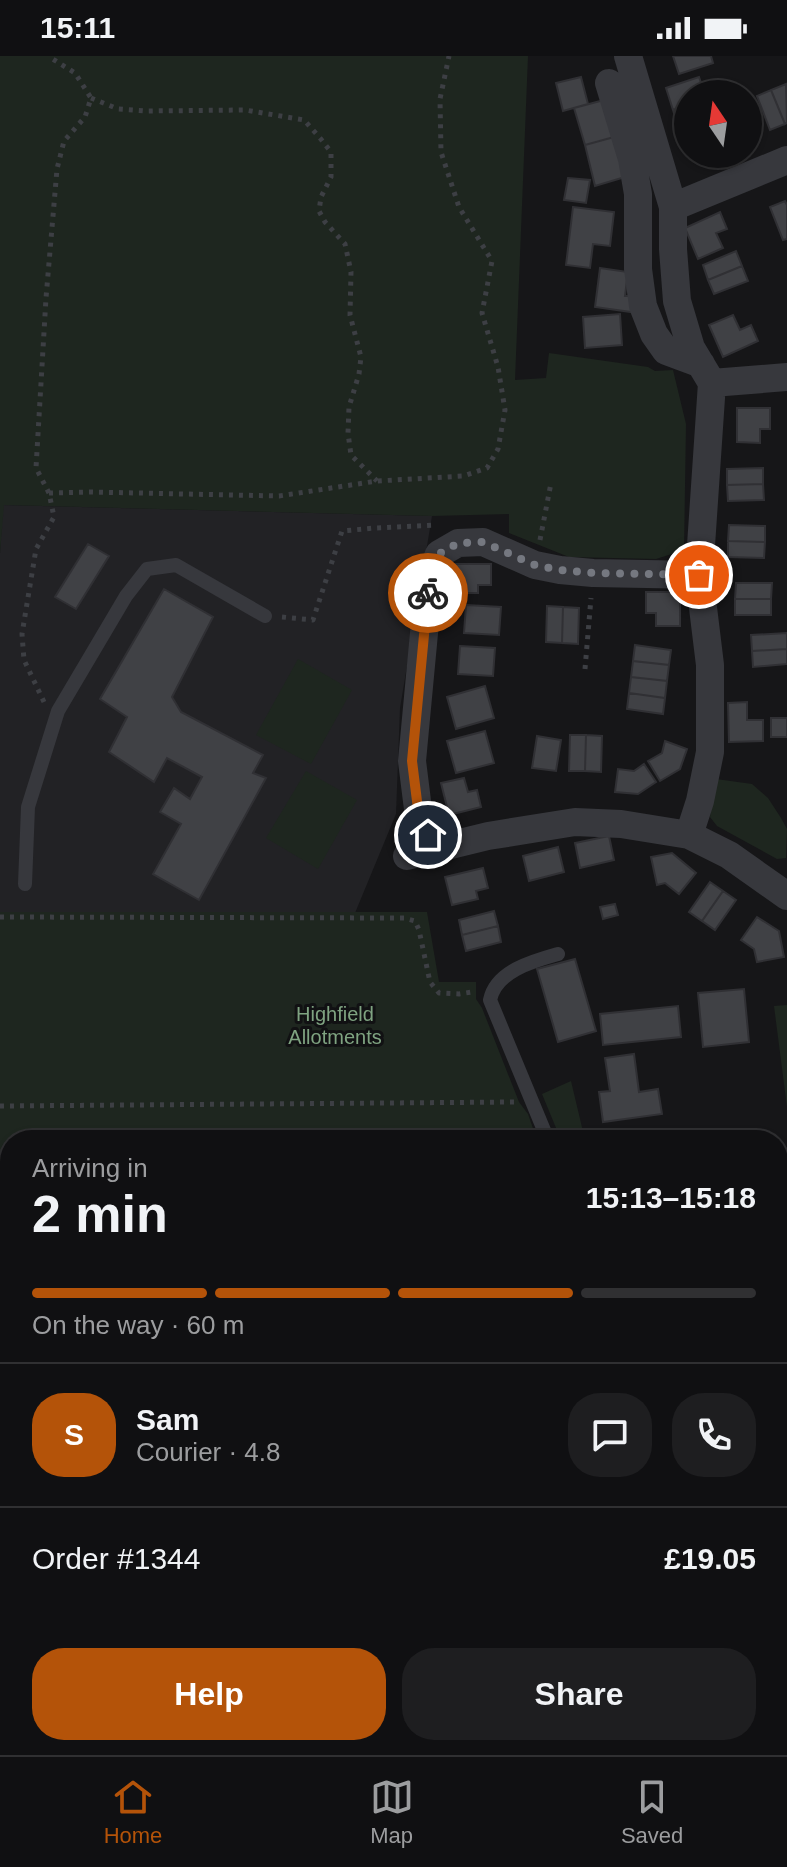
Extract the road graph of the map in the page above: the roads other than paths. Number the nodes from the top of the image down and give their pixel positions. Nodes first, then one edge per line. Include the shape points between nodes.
1 (628, 56) edge
2 (609, 83) dead end
3 (787, 160) edge
4 (673, 207) junction
5 (706, 373) junction
6 (787, 377) edge
7 (699, 575) junction
8 (265, 616) road end
9 (689, 835) junction
10 (443, 847) junction
11 (407, 856) dead end
12 (25, 884) dead end
13 (787, 896) edge
14 (558, 954) dead end
15 (544, 1130) edge

1 - 4 street
2 - 5 street via 638,194 643,306 666,351
3 - 4 street
4 - 5 street via 677,301 691,348
5 - 6 street
5 - 7 street
7 - 9 street via 710,665 710,752
7 - 10 street via 560,570 483,542 458,543 439,554 429,580 412,761 418,809 428,835
8 - 12 lane via 176,565 147,569 58,711 28,807
9 - 10 street via 575,822
9 - 13 street via 729,855
10 - 11 street
14 - 15 lane via 530,962 497,983 490,1000

